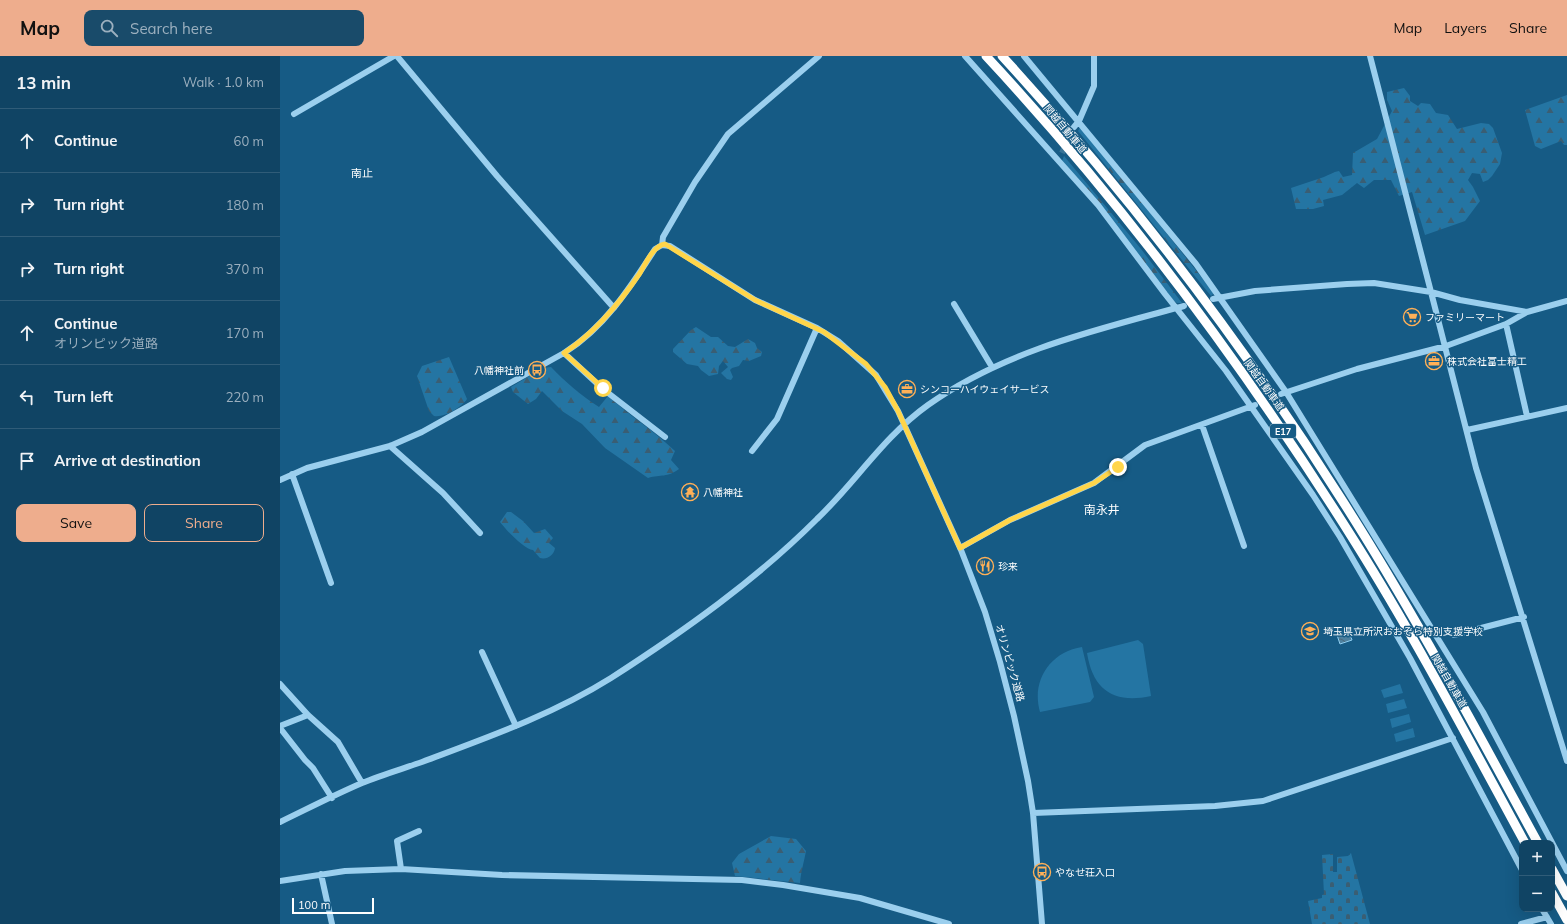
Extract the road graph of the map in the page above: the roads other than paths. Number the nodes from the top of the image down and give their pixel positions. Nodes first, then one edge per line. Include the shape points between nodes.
1 (394, 56) edge
2 (398, 56) edge
3 (819, 56) edge
4 (965, 56) edge
5 (986, 56) edge
6 (1002, 56) edge
7 (1024, 56) edge
8 (1094, 56) edge
9 (1370, 56) edge
10 (294, 114) dead end
11 (1079, 121) junction
12 (1074, 127) tunnel mouth
13 (1062, 153) tunnel mouth
14 (1056, 159) junction
15 (662, 245) junction
16 (1431, 292) junction
17 (1216, 298) junction
18 (1567, 301) edge
19 (954, 304) dead end
20 (1181, 307) junction
21 (614, 308) junction
22 (1527, 312) junction
23 (1506, 324) junction
24 (817, 328) junction
25 (1446, 346) junction
26 (564, 353) junction
27 (992, 367) junction
28 (1284, 393) junction
29 (1253, 406) junction
30 (1567, 408) edge
31 (1527, 416) junction
32 (904, 422) junction
33 (1202, 425) junction
34 (1467, 430) junction
35 (665, 437) dead end
36 (390, 446) junction
37 (752, 451) dead end
38 (292, 474) junction
39 (280, 480) edge
40 (480, 533) dead end
41 (1244, 546) dead end
42 (960, 548) junction
43 (330, 583) dead end
44 (1524, 617) junction
45 (1454, 635) dead end
46 (482, 652) dead end
47 (280, 684) edge
48 (308, 715) junction
49 (516, 726) junction
50 (280, 727) edge
51 (1453, 738) junction
52 (1567, 760) edge
53 (362, 783) junction
54 (332, 798) junction
55 (1033, 813) junction
56 (280, 822) edge
57 (419, 831) dead end
58 (1523, 840) edge
59 (1536, 840) edge
60 (1519, 864) edge
61 (401, 869) junction
62 (1567, 871) edge
63 (321, 874) junction
64 (1555, 874) edge
65 (280, 881) edge
66 (1567, 896) edge
67 (1555, 898) edge
68 (1544, 912) edge
69 (1547, 917) junction
70 (1567, 920) edge
71 (332, 924) edge
72 (949, 924) edge
73 (1042, 924) edge
74 (1521, 924) edge
75 (1551, 924) edge

1 - 10 street
2 - 21 street via 482,159
3 - 15 street via 728,134 695,182 663,237
4 - 14 street
5 - 58 highway, 関越自動車道 / E17 via 1063,144 1157,259 1276,421 1356,543
6 - 59 highway, 関越自動車道 / E17 via 1168,253 1289,421 1340,497 1421,631
7 - 11 street
8 - 11 street via 1094,86
9 - 16 street
11 - 12 street
11 - 17 street via 1186,252
13 - 14 street
14 - 20 street via 1098,205 1165,294
15 - 21 street via 655,249
15 - 24 street, オリンピック道路 via 670,246 755,300
16 - 17 street via 1374,283 1262,290
16 - 22 street
16 - 25 street
17 - 28 street
18 - 22 street
19 - 27 street
20 - 27 street via 1094,330
20 - 29 street
21 - 26 street via 580,342
22 - 23 street
23 - 25 street
23 - 31 street
24 - 32 street, オリンピック道路 via 852,352 876,375
24 - 37 street via 777,419
25 - 28 street via 1357,369
25 - 34 street
26 - 35 street
26 - 36 street via 422,432
27 - 32 street via 960,384
28 - 62 street via 1482,712
29 - 33 street
29 - 51 street via 1340,537
30 - 31 street
31 - 34 street
32 - 42 street, オリンピック道路
32 - 49 street via 820,517 742,586 610,678 578,697
33 - 41 street
33 - 42 street via 1145,445 1094,483 1010,520
34 - 44 street via 1476,468
36 - 38 street
36 - 40 street via 443,493
38 - 39 street
38 - 43 street
42 - 55 street, オリンピック道路 via 985,612 1000,662 1019,739
44 - 45 street
44 - 52 street
46 - 49 street
47 - 48 street
48 - 50 street
48 - 53 street via 338,742
49 - 53 street
50 - 54 street via 313,768
51 - 55 street via 1263,801 1215,806
51 - 60 street
53 - 54 street
54 - 56 street
55 - 73 street, オリンピック道路
57 - 61 street via 397,841
61 - 63 street
61 - 72 street via 502,875 742,880 860,898
63 - 65 street
63 - 71 street
64 - 66 highway
67 - 70 highway
68 - 69 street
69 - 74 street
69 - 75 street

